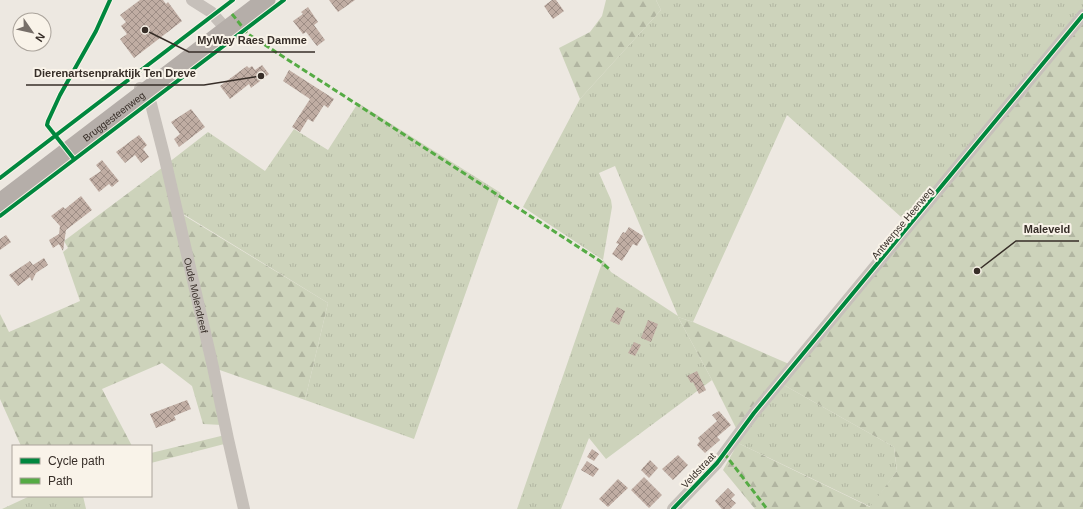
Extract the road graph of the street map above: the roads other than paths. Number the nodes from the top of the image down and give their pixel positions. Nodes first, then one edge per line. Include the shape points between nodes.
1 (192, 0) edge
2 (251, 0) edge
3 (266, 0) edge
4 (1083, 15) edge
5 (224, 26) junction
6 (141, 90) junction
7 (0, 192) edge
8 (0, 203) edge
9 (734, 441) joint
10 (244, 509) edge
11 (673, 509) edge

1 - 5 street via 211,12
2 - 5 main road, Bruggesteenweg
3 - 5 main road, Bruggesteenweg
4 - 9 street, Antwerpse Heerweg via 754,413
5 - 6 main road, Bruggesteenweg
6 - 7 main road, Bruggesteenweg
6 - 8 main road, Bruggesteenweg
6 - 10 street, Oude Molendreef via 151,104 164,155 214,367
9 - 11 street, Veldstraat via 717,463

